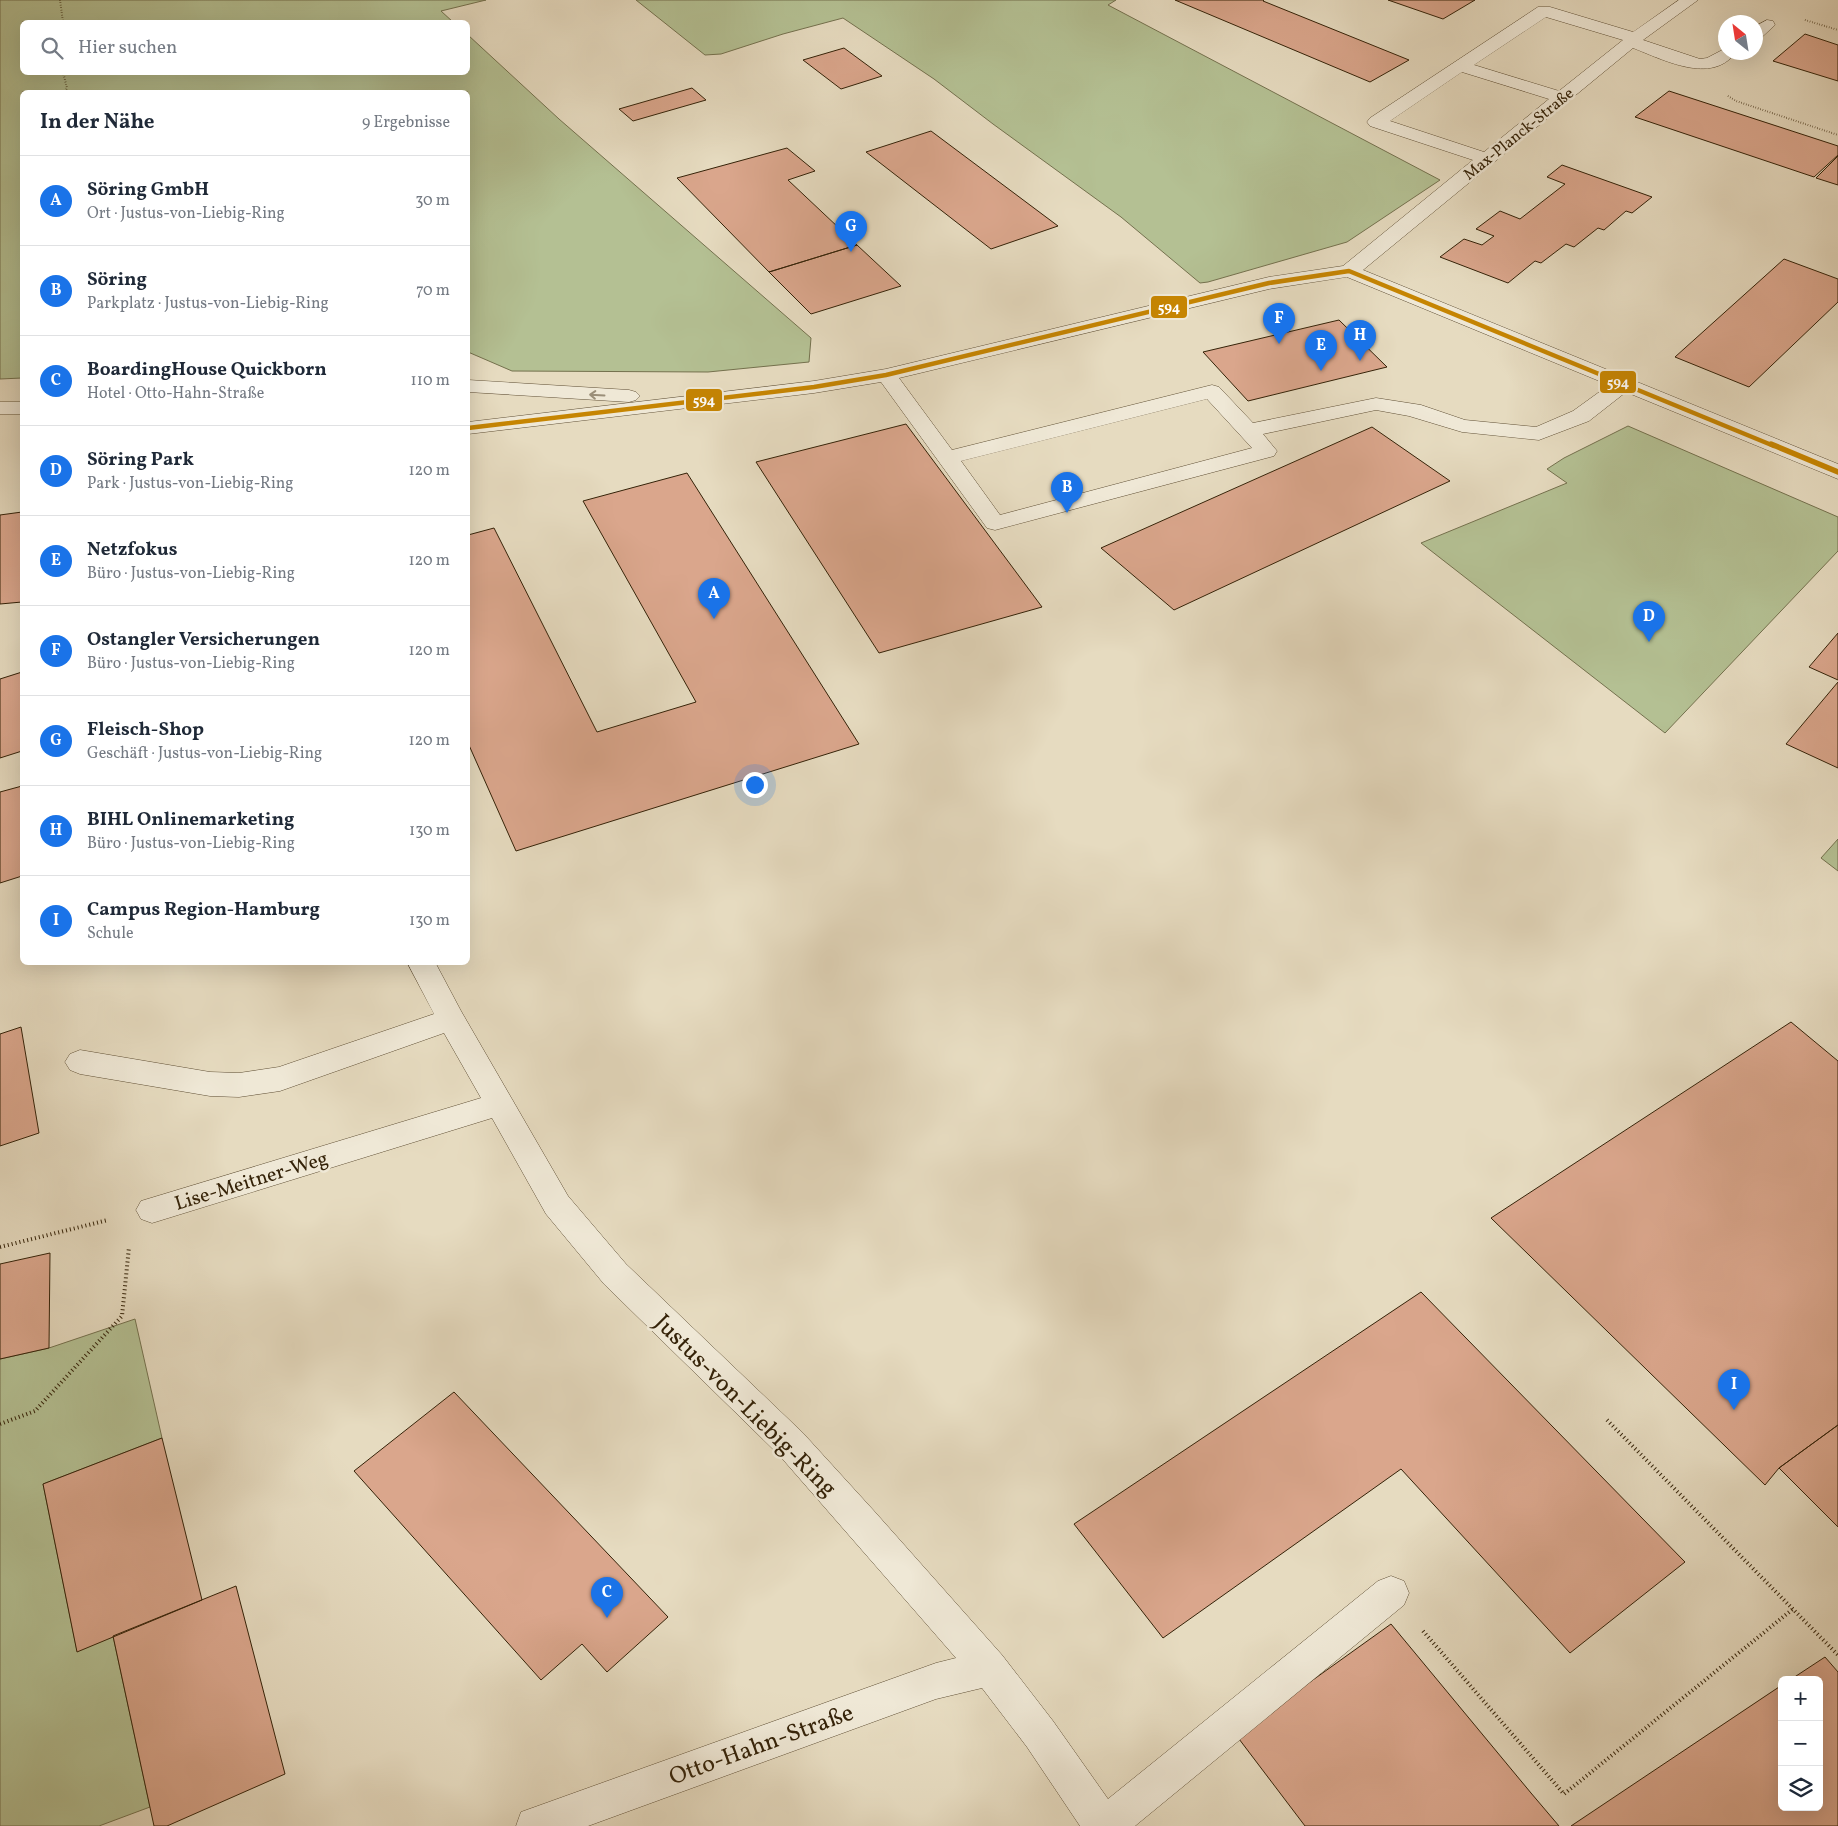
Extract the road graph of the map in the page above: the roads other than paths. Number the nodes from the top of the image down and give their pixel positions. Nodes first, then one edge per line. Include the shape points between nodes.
1 (1558, 0) edge
2 (1690, 0) edge
3 (1544, 11) junction
4 (1633, 40) junction
5 (1718, 60) edge
6 (1460, 66) junction
7 (1562, 98) junction
8 (1487, 159) junction
9 (1349, 271) junction
10 (886, 375) junction
11 (1624, 384) junction
12 (470, 387) edge
13 (698, 400) junction
14 (0, 408) edge
15 (20, 408) edge
16 (470, 428) edge
17 (1248, 431) junction
18 (947, 458) junction
19 (1838, 472) edge
20 (423, 965) edge
21 (451, 1019) junction
22 (80, 1062) dead end
23 (499, 1104) junction
24 (143, 1212) road end
25 (1391, 1593) road end
26 (988, 1668) junction
27 (535, 1826) edge
28 (1104, 1826) edge

1 - 3 street
2 - 4 street, Max-Planck-Straße
3 - 4 street
3 - 6 street
4 - 5 street via 1694,62 1706,64
4 - 7 street, Max-Planck-Straße
6 - 7 street
6 - 8 street via 1376,122
7 - 8 street, Max-Planck-Straße
8 - 9 street, Max-Planck-Straße
9 - 10 street via 1269,283
9 - 11 street
10 - 13 street
10 - 18 street
11 - 17 street via 1581,416 1539,434 1462,426 1413,410 1376,404
11 - 19 street
13 -> 12 street
13 - 16 street
14 - 15 street
17 - 18 street via 1212,391
17 - 18 street via 1266,451 994,523
20 - 21 street, Justus-von-Liebig-Ring
21 - 22 street via 280,1079 238,1085 210,1084
21 - 23 street, Justus-von-Liebig-Ring
23 - 24 street, Lise-Meitner-Weg
23 - 26 street, Justus-von-Liebig-Ring via 557,1205 615,1274 791,1444
25 - 28 street
26 - 27 street, Otto-Hahn-Straße via 936,1681
26 - 28 street, Justus-von-Liebig-Ring via 1040,1734

